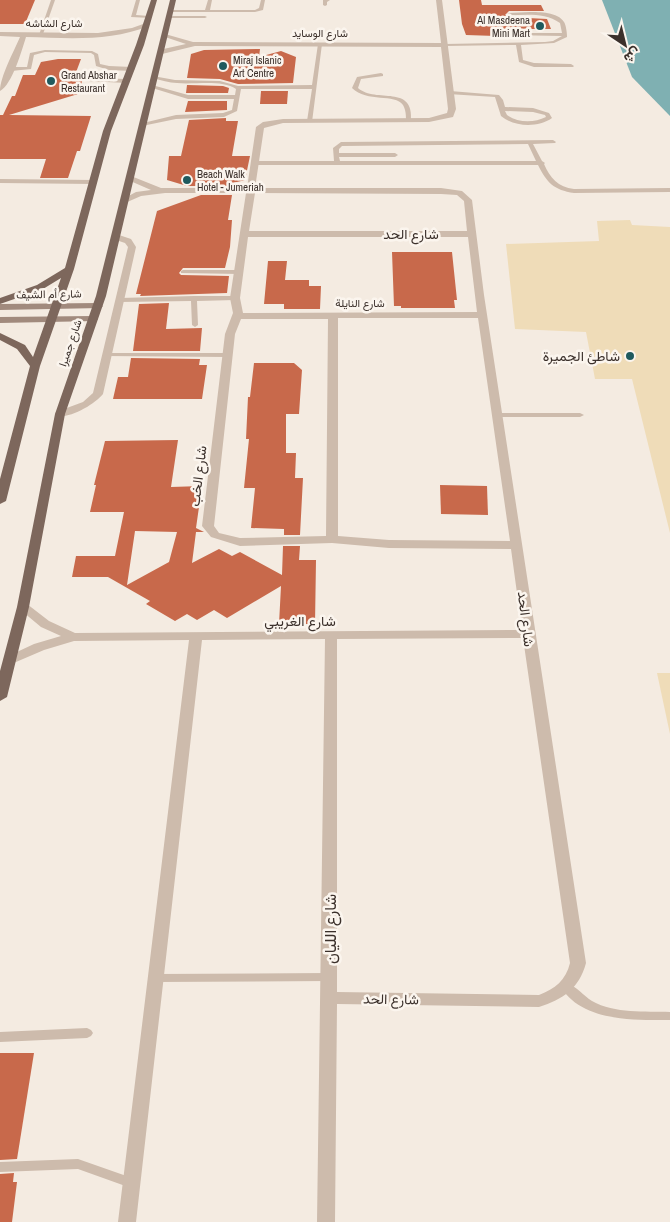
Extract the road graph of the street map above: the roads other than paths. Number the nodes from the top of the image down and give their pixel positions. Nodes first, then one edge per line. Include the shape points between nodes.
1 (52, 0) edge
2 (138, 0) edge
3 (154, 0) edge
4 (173, 0) edge
5 (210, 0) edge
6 (263, 0) edge
7 (439, 0) edge
8 (170, 14) junction
9 (509, 14) dead end
10 (205, 16) junction
11 (149, 17) junction
12 (146, 25) junction
13 (0, 34) edge
14 (24, 34) junction
15 (41, 34) junction
16 (109, 34) junction
17 (503, 34) dead end
18 (565, 34) junction
19 (165, 36) junction
20 (518, 43) junction
21 (195, 44) junction
22 (320, 44) junction
23 (445, 44) junction
24 (140, 45) junction
25 (162, 52) junction
26 (571, 66) dead end
27 (11, 69) junction
28 (132, 69) junction
29 (380, 75) dead end
30 (155, 77) junction
31 (127, 81) junction
32 (84, 87) dead end
33 (152, 87) junction
34 (238, 87) junction
35 (314, 87) junction
36 (0, 89) edge
37 (450, 94) junction
38 (237, 97) junction
39 (503, 109) junction
40 (409, 120) junction
41 (310, 121) junction
42 (142, 124) junction
43 (553, 142) dead end
44 (530, 143) junction
45 (336, 155) junction
46 (395, 155) dead end
47 (255, 162) junction
48 (328, 162) joint
49 (337, 163) junction
50 (542, 163) junction
51 (130, 178) junction
52 (0, 181) edge
53 (93, 182) junction
54 (165, 190) junction
55 (670, 190) edge
56 (251, 191) junction
57 (125, 200) junction
58 (245, 234) junction
59 (472, 234) junction
60 (116, 237) junction
61 (69, 269) junction
62 (182, 272) dead end
63 (239, 272) junction
64 (194, 298) junction
65 (235, 298) junction
66 (120, 300) junction
67 (0, 301) edge
68 (98, 306) junction
69 (0, 307) edge
70 (55, 307) junction
71 (482, 315) junction
72 (239, 316) junction
73 (333, 316) junction
74 (51, 319) junction
75 (93, 319) junction
76 (0, 320) edge
77 (194, 325) dead end
78 (0, 336) edge
79 (107, 355) junction
80 (227, 355) junction
81 (35, 366) junction
82 (60, 414) junction
83 (497, 415) junction
84 (580, 415) dead end
85 (0, 501) edge
86 (332, 540) junction
87 (516, 545) junction
88 (23, 607) junction
89 (528, 634) junction
90 (196, 636) junction
91 (331, 636) junction
92 (73, 637) junction
93 (9, 661) junction
94 (0, 697) edge
95 (329, 977) junction
96 (156, 978) junction
97 (567, 987) junction
98 (329, 998) junction
99 (670, 1016) edge
100 (87, 1033) dead end
101 (0, 1037) edge
102 (0, 1166) edge
103 (132, 1183) junction
104 (127, 1222) edge
105 (326, 1222) edge

1 - 15 lane
2 - 11 lane via 133,16
3 - 11 main road, شارع جميرا
4 - 8 main road, شارع جميرا
5 - 10 lane
6 - 10 lane via 258,11
7 - 23 street
8 - 10 lane
8 - 19 main road, شارع جميرا
9 - 18 lane via 556,17 562,22
11 - 12 main road, شارع جميرا
12 - 16 street, شارع الشاشه via 129,32
12 - 24 main road, شارع جميرا
13 - 14 street, شارع الشاشه
14 - 15 street, شارع الشاشه
14 - 27 street
15 - 16 street, شارع الشاشه
16 - 24 street, شارع الشاشه
17 - 18 lane
18 - 20 lane via 566,37 554,42
19 - 21 street, شارع الوسايد
19 - 25 main road, شارع جميرا
20 - 23 lane
20 - 26 lane via 520,58 526,63
21 - 22 street, شارع الوسايد
21 - 25 street, شارع الوسايد
22 - 23 street, شارع الوسايد
22 - 35 lane
23 - 37 street
24 - 28 main road, شارع جميرا
25 - 30 main road, شارع جميرا
27 - 28 lane via 29,68 32,54 45,51 92,52 96,54 98,65
27 - 36 street
28 - 31 main road, شارع جميرا
29 - 40 lane via 359,78 355,88 361,94 391,97 404,102
30 - 33 main road, شارع جميرا
30 - 34 lane via 172,82 225,83
31 - 32 lane via 88,78
31 - 53 main road, شارع جميرا
33 - 38 lane via 188,97
33 - 42 main road, شارع جميرا
34 - 35 lane
34 - 38 lane
35 - 41 lane
37 - 39 lane via 497,96
37 - 40 street via 450,115 438,120
38 - 42 lane via 234,111 230,114 176,117
39 - 39 lane via 504,116 512,121 542,122 549,118 539,110
40 - 41 street
41 - 47 street via 282,121 260,128
42 - 51 main road, شارع جميرا
43 - 44 lane
44 - 45 lane via 350,143 338,146
44 - 50 lane
45 - 46 lane
45 - 49 lane
47 - 48 lane
47 - 56 street
48 - 49 lane
49 - 50 lane
50 - 55 lane via 552,184 567,191
51 - 54 street via 148,187
51 - 57 main road, شارع جميرا
52 - 53 lane
53 - 61 main road, شارع جميرا
54 - 56 street
54 - 57 street
56 - 58 street
56 - 59 street via 453,192 468,200
57 - 60 main road, شارع جميرا
58 - 59 street, شارع الحد
58 - 63 street
59 - 71 street, شارع الحد
60 - 66 street via 128,241 132,247
60 - 68 main road, شارع جميرا
61 - 67 main road via 40,287
61 - 70 main road, شارع جميرا
62 - 63 lane
63 - 65 street
64 - 65 lane
64 - 66 lane
64 - 77 lane
65 - 72 street
66 - 79 street
68 - 70 main road, شارع أم الشيف
68 - 75 main road, شارع جميرا
69 - 70 main road, شارع أم الشيف
70 - 74 main road, شارع جميرا
71 - 73 street, شارع النايلة
71 - 83 street, شارع الحد
72 - 73 street, شارع النايلة
72 - 80 street, شارع الخب via 230,331
73 - 86 street
74 - 75 main road, شارع أم الشيف
74 - 76 main road, شارع أم الشيف
74 - 81 main road, شارع جميرا
75 - 82 main road, شارع جميرا
78 - 81 main road via 22,347
79 - 80 lane
79 - 82 street via 96,397 80,408
80 - 86 street, شارع الخب via 208,526 215,535 231,541
81 - 85 main road, شارع جميرا
82 - 88 main road, شارع جميرا
83 - 84 lane
83 - 87 street, شارع الحد
86 - 87 street, شارع الخب
87 - 89 street, شارع الحد
88 - 92 street, شارع الغريبي via 45,624
88 - 93 main road, شارع جميرا
89 - 91 street, شارع الغريبي
89 - 97 street, شارع الحد via 578,963
90 - 91 street, شارع الغريبي
90 - 92 street, شارع الغريبي
90 - 96 street
91 - 95 street, شارع الليان
92 - 93 street, شارع الغريبي via 39,647
93 - 94 main road, شارع جميرا
95 - 96 lane
95 - 98 street, شارع الليان
96 - 103 street
97 - 98 street, شارع الحد via 559,994 539,1001
97 - 99 lane via 584,1004 609,1013
98 - 105 street, شارع الليان
100 - 101 lane
102 - 103 lane via 78,1164
103 - 104 street

